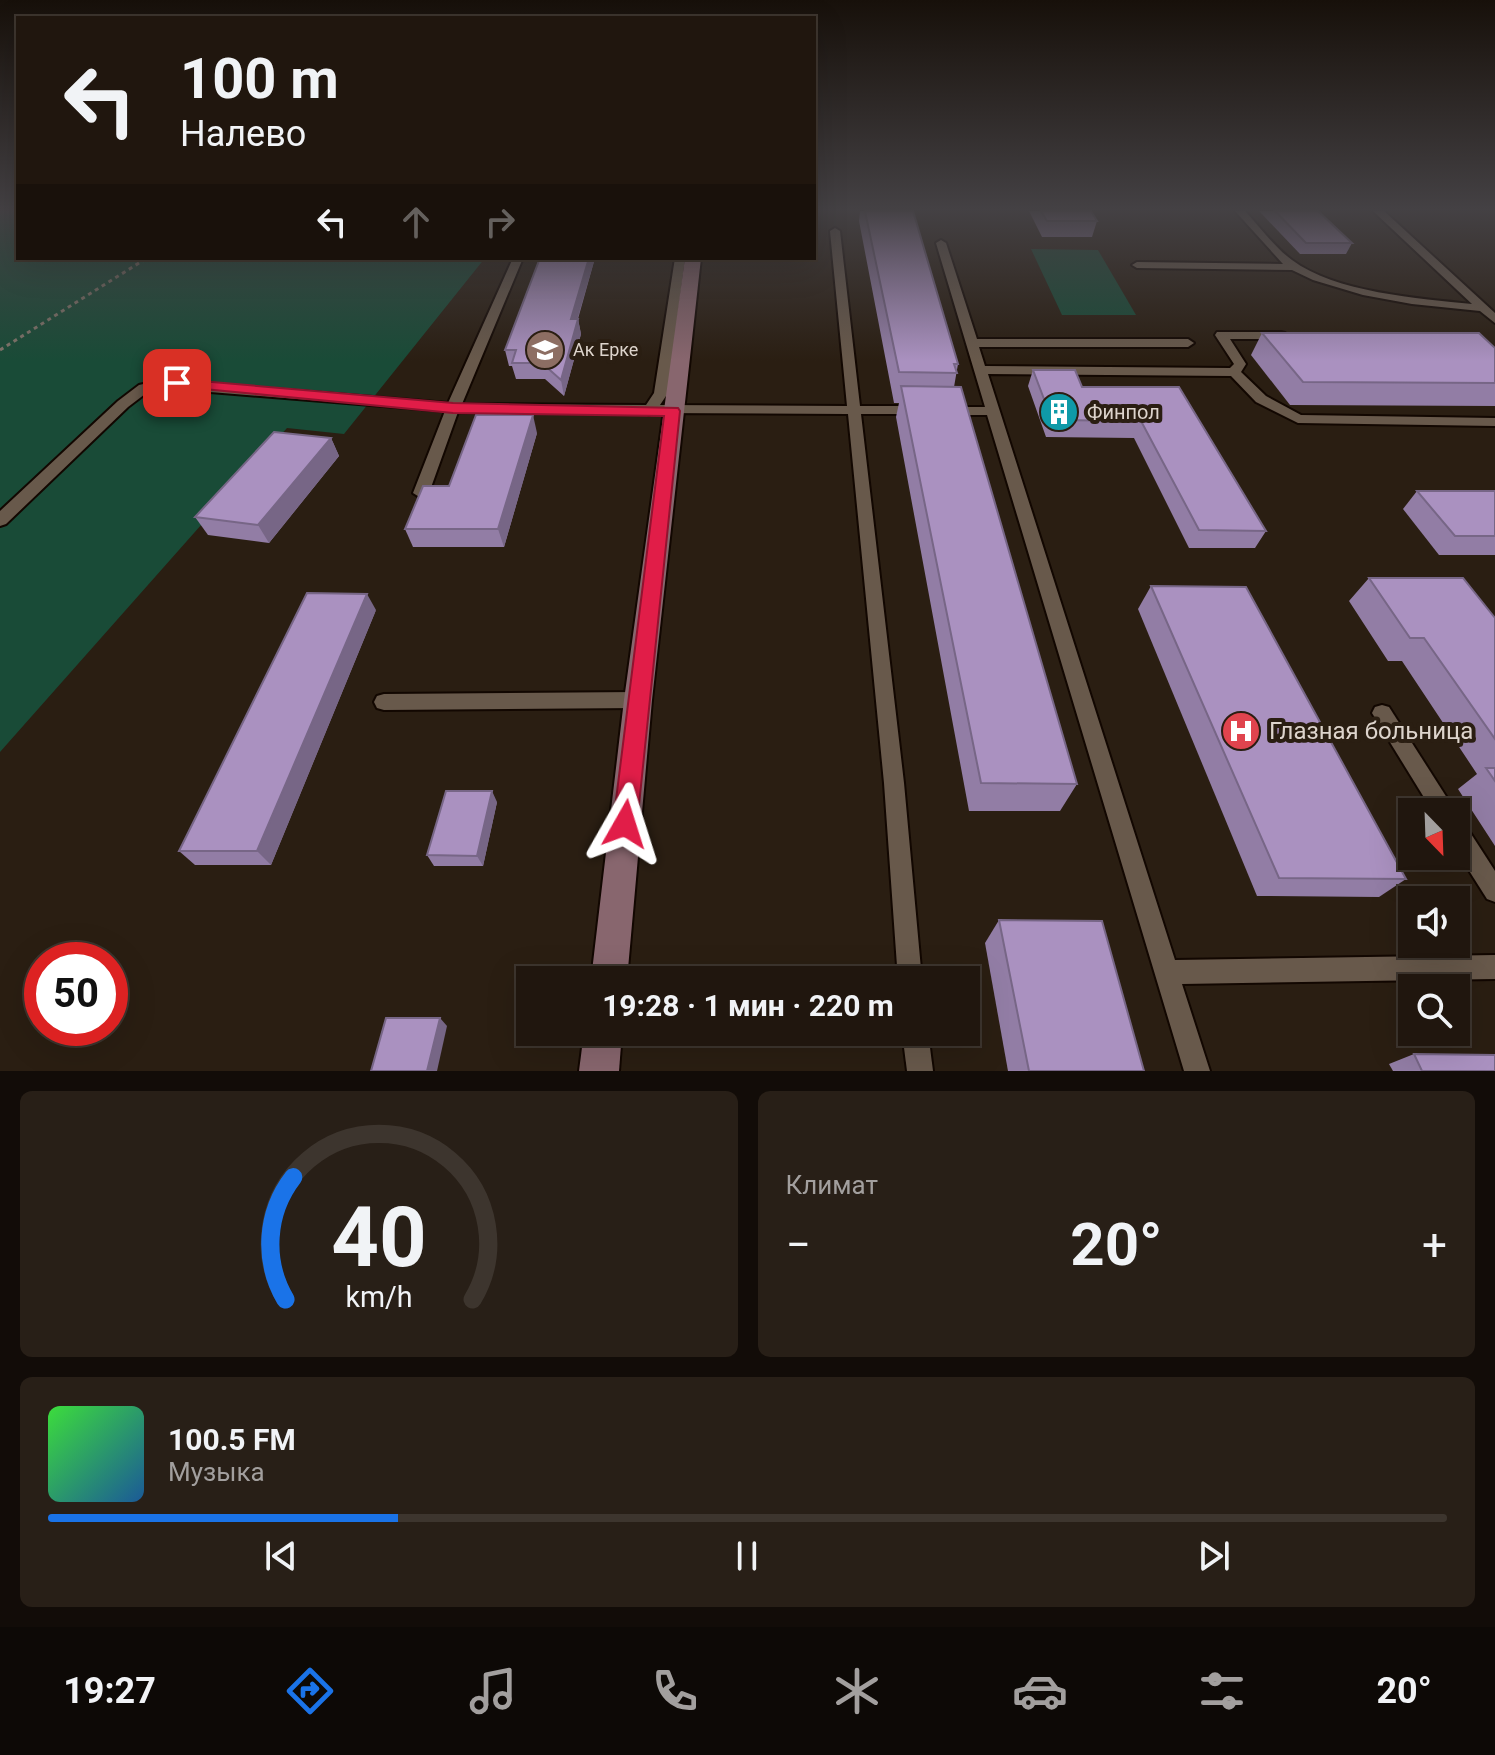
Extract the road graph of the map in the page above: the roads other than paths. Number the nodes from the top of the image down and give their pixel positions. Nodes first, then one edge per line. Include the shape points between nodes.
1 (517, 261) edge
2 (680, 261) edge
3 (692, 261) edge
4 (838, 261) edge
5 (947, 261) edge
6 (1288, 261) edge
7 (1432, 261) edge
8 (1137, 265) dead end
9 (1294, 267) junction
10 (1482, 308) junction
11 (1495, 319) edge
12 (1298, 337) edge
13 (972, 343) junction
14 (1188, 343) dead end
15 (980, 370) junction
16 (1234, 372) junction
17 (453, 408) junction
18 (854, 410) junction
19 (661, 411) junction
20 (993, 411) junction
21 (1495, 422) edge
22 (421, 493) edge
23 (0, 520) edge
24 (638, 700) junction
25 (384, 702) dead end
26 (1382, 713) dead end
27 (1436, 798) edge
28 (1470, 852) edge
29 (1495, 891) edge
30 (610, 966) edge
31 (909, 966) edge
32 (1495, 967) edge
33 (1167, 972) junction
34 (602, 1046) edge
35 (917, 1046) edge
36 (599, 1071) edge
37 (920, 1071) edge
38 (1197, 1071) edge

1 - 17 lane
2 - 19 lane
3 - 19 main road
4 - 18 lane
5 - 13 lane
6 - 9 lane
7 - 10 lane
8 - 9 lane
9 - 10 lane via 1370,293
10 - 11 lane
12 - 16 lane via 1221,335 1240,364
13 - 14 lane
13 - 15 lane
15 - 16 lane
15 - 20 lane
16 - 21 lane via 1261,399 1298,419
17 - 19 lane
17 - 22 lane
17 - 23 lane via 161,384 144,388
18 - 19 lane
18 - 20 lane
18 - 31 lane
19 - 24 main road
20 - 33 lane
24 - 25 lane
24 - 30 main road
26 - 27 lane
28 - 29 lane
32 - 33 lane
33 - 38 lane
34 - 36 main road
35 - 37 lane

